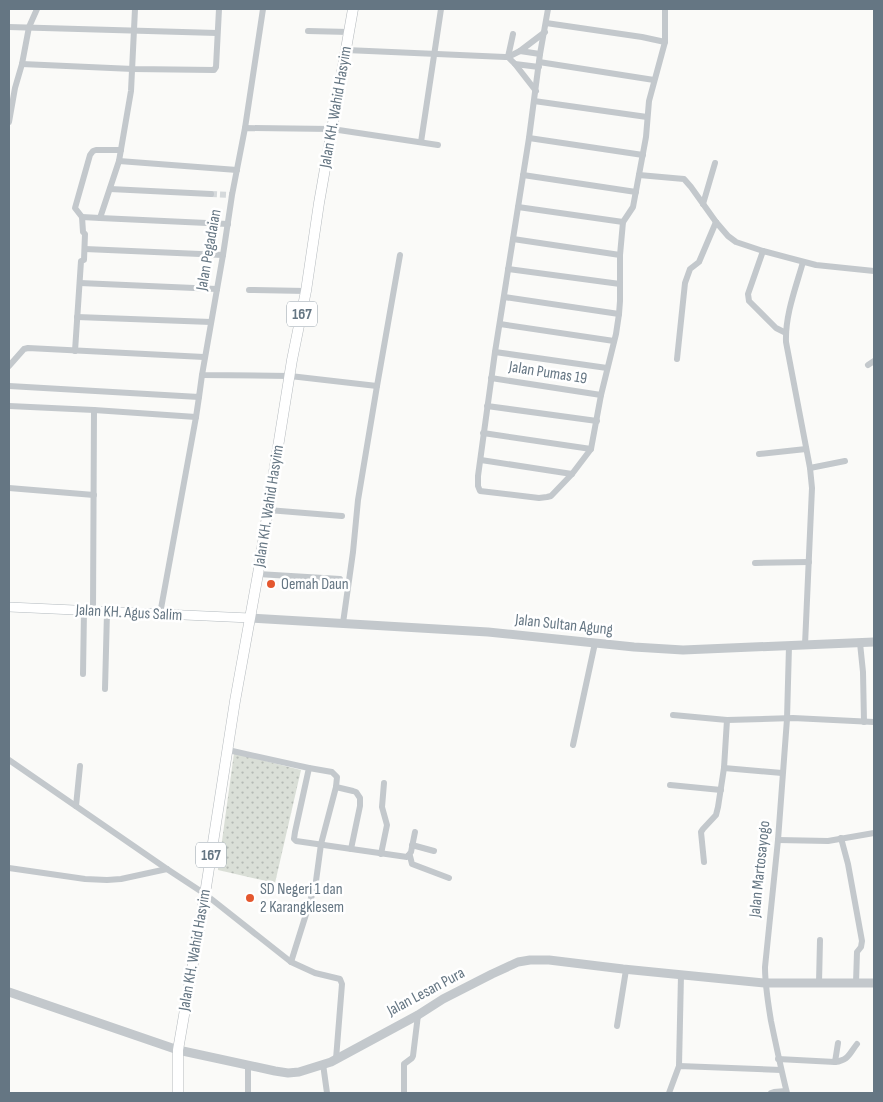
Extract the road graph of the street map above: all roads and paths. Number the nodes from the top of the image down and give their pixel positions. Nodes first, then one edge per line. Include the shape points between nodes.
1 (37, 9) edge
2 (135, 9) edge
3 (219, 9) edge
4 (263, 9) edge
5 (353, 9) edge
6 (441, 9) edge
7 (548, 9) edge
8 (665, 9) edge
9 (546, 23) junction
10 (9, 27) edge
11 (29, 27) junction
12 (134, 31) junction
13 (308, 31) dead end
14 (349, 32) junction
15 (545, 32) junction
16 (217, 33) junction
17 (513, 34) dead end
18 (665, 42) junction
19 (346, 50) junction
20 (520, 51) junction
21 (433, 54) junction
22 (540, 54) junction
23 (508, 57) junction
24 (22, 64) junction
25 (515, 64) junction
26 (539, 64) junction
27 (133, 69) junction
28 (654, 80) junction
29 (12, 88) edge
30 (536, 90) junction
31 (534, 101) junction
32 (647, 117) junction
33 (9, 122) edge
34 (245, 128) junction
35 (332, 129) junction
36 (529, 138) junction
37 (421, 142) junction
38 (438, 145) dead end
39 (121, 150) junction
40 (643, 155) junction
41 (119, 161) junction
42 (715, 163) dead end
43 (237, 170) junction
44 (523, 175) junction
45 (639, 175) junction
46 (110, 189) junction
47 (636, 192) junction
48 (211, 194) tunnel mouth
49 (703, 204) junction
50 (518, 208) junction
51 (82, 217) junction
52 (100, 218) junction
53 (623, 222) junction
54 (716, 222) junction
55 (228, 224) junction
56 (513, 239) junction
57 (85, 249) junction
58 (763, 251) junction
59 (620, 254) junction
60 (223, 255) junction
61 (400, 256) dead end
62 (803, 262) junction
63 (508, 269) junction
64 (874, 271) edge
65 (80, 283) junction
66 (620, 284) junction
67 (217, 289) junction
68 (250, 290) dead end
69 (306, 291) junction
70 (504, 297) junction
71 (619, 314) junction
72 (77, 317) junction
73 (211, 322) junction
74 (500, 324) junction
75 (786, 333) junction
76 (614, 341) junction
77 (75, 350) junction
78 (495, 352) junction
79 (204, 357) junction
80 (677, 359) dead end
81 (9, 366) edge
82 (607, 368) junction
83 (202, 375) junction
84 (290, 376) junction
85 (492, 378) junction
86 (9, 386) edge
87 (377, 386) junction
88 (601, 395) junction
89 (199, 396) junction
90 (9, 406) edge
91 (487, 406) junction
92 (94, 410) junction
93 (196, 417) junction
94 (597, 421) junction
95 (484, 433) junction
96 (591, 449) junction
97 (806, 449) junction
98 (759, 454) dead end
99 (481, 460) junction
100 (845, 461) dead end
101 (810, 468) junction
102 (572, 474) junction
103 (9, 488) edge
104 (94, 495) junction
105 (268, 510) junction
106 (342, 516) dead end
107 (809, 562) junction
108 (755, 563) dead end
109 (258, 574) junction
110 (340, 579) dead end
111 (9, 606) edge
112 (88, 611) junction
113 (107, 612) junction
114 (160, 614) junction
115 (250, 618) junction
116 (343, 623) junction
117 (874, 642) edge
118 (595, 643) junction
119 (860, 643) junction
120 (805, 644) junction
121 (789, 646) junction
122 (83, 674) dead end
123 (105, 689) dead end
124 (673, 715) dead end
125 (787, 718) junction
126 (727, 720) junction
127 (864, 722) junction
128 (874, 722) edge
129 (574, 745) dead end
130 (228, 750) junction
131 (9, 760) edge
132 (80, 766) dead end
133 (309, 768) junction
134 (724, 768) junction
135 (782, 773) junction
136 (384, 783) dead end
137 (670, 785) dead end
138 (336, 787) junction
139 (721, 790) junction
140 (76, 806) junction
141 (415, 832) dead end
142 (874, 833) edge
143 (841, 838) junction
144 (778, 840) junction
145 (321, 844) junction
146 (412, 845) junction
147 (351, 849) junction
148 (434, 851) dead end
149 (381, 854) junction
150 (410, 856) junction
151 (704, 862) dead end
152 (9, 868) edge
153 (167, 869) junction
154 (449, 878) dead end
155 (316, 881) dead end
156 (313, 892) dead end
157 (205, 894) junction
158 (820, 940) dead end
159 (291, 962) junction
160 (626, 970) junction
161 (681, 975) junction
162 (765, 983) junction
163 (819, 983) junction
164 (856, 983) junction
165 (874, 983) edge
166 (9, 992) edge
167 (418, 1015) junction
168 (617, 1026) dead end
169 (838, 1044) dead end
170 (857, 1044) dead end
171 (178, 1050) junction
172 (336, 1059) junction
173 (778, 1059) junction
174 (835, 1062) junction
175 (248, 1064) junction
176 (323, 1064) junction
177 (679, 1066) junction
178 (781, 1070) junction
179 (786, 1092) edge
180 (178, 1093) edge
181 (248, 1093) edge
182 (327, 1093) edge
183 (404, 1093) edge
184 (669, 1093) edge
185 (771, 1093) edge

1 - 11 street
2 - 12 street
3 - 16 street
4 - 34 street, Jalan Pegadaian
5 - 14 main road, Jalan KH. Wahid Hasyim / 167
6 - 21 street
7 - 9 street
8 - 18 street
9 - 15 street
9 - 18 street
10 - 11 street
11 - 12 street
11 - 24 street
12 - 16 street
12 - 27 street
13 - 14 street
14 - 19 main road, Jalan KH. Wahid Hasyim / 167
15 - 20 street
15 - 22 street
16 - 27 street via 214,70
17 - 23 street
18 - 28 street
19 - 21 street
19 - 35 main road, Jalan KH. Wahid Hasyim / 167
20 - 22 street
20 - 23 street
21 - 23 street
21 - 37 street
22 - 26 street
23 - 25 street
24 - 27 street
24 - 29 street
25 - 26 street
25 - 30 street
26 - 28 street
26 - 30 street
27 - 39 street
28 - 32 street
29 - 33 street
30 - 31 street
31 - 32 street
31 - 36 street
32 - 40 street
34 - 35 street
34 - 43 street, Jalan Pegadaian
35 - 37 street
35 - 69 main road, Jalan KH. Wahid Hasyim / 167
36 - 40 street
36 - 44 street
37 - 38 street
39 - 41 street
39 - 51 street via 96,150 90,155 75,208
40 - 45 street
41 - 43 street
41 - 46 street
42 - 49 street
43 - 55 street, Jalan Pegadaian
44 - 47 street
44 - 50 street
45 - 47 street
45 - 49 street via 684,179
46 - 48 street
46 - 52 street
47 - 53 street via 633,206
49 - 54 street
50 - 53 street
50 - 56 street
51 - 52 street
51 - 57 street
52 - 55 street
53 - 59 street
54 - 58 street via 731,239
54 - 80 street via 685,284
55 - 60 street, Jalan Pegadaian
56 - 59 street
56 - 63 street
57 - 60 street
57 - 65 street
58 - 62 street
58 - 75 street via 747,297 776,328
59 - 66 street
60 - 67 street, Jalan Pegadaian
61 - 87 street
62 - 64 street
62 - 75 street
63 - 66 street
63 - 70 street
65 - 67 street
65 - 72 street
66 - 71 street
67 - 73 street, Jalan Pegadaian
68 - 69 street
69 - 84 main road, Jalan KH. Wahid Hasyim / 167
70 - 71 street
70 - 74 street
71 - 76 street
72 - 73 street
72 - 77 street
73 - 79 street, Jalan Pegadaian
74 - 76 street
74 - 78 street
75 - 97 street
76 - 82 street
77 - 79 street
77 - 81 street via 28,348
78 - 82 street
78 - 85 street
79 - 83 street, Jalan Pegadaian
82 - 88 street
83 - 84 street
83 - 89 street, Jalan Pegadaian
84 - 87 street
84 - 105 main road, Jalan KH. Wahid Hasyim / 167
85 - 88 street, Jalan Pumas 19
85 - 91 street
86 - 89 street
87 - 116 street via 358,500
88 - 94 street
89 - 93 street, Jalan Pegadaian
90 - 92 street
91 - 94 street
91 - 95 street
92 - 93 street
92 - 104 street
93 - 114 street, Jalan Pegadaian
94 - 96 street
95 - 96 street
95 - 99 street
96 - 102 street
97 - 98 street
97 - 101 street
99 - 102 street
99 - 102 street via 478,489 484,492 547,497
100 - 101 street
101 - 107 street
103 - 104 street
104 - 112 street
105 - 106 street
105 - 109 main road, Jalan KH. Wahid Hasyim / 167
107 - 108 street
107 - 120 street
109 - 110 street
109 - 115 main road, Jalan KH. Wahid Hasyim / 167
111 - 112 main road, Jalan KH. Agus Salim
112 - 113 main road, Jalan KH. Agus Salim
112 - 122 street
113 - 114 main road, Jalan KH. Agus Salim
113 - 123 street
114 - 115 main road, Jalan KH. Agus Salim
115 - 116 street, Jalan Sultan Agung
115 - 130 main road, Jalan KH. Wahid Hasyim / 167
116 - 118 street, Jalan Sultan Agung via 488,632
117 - 119 street, Jalan Sultan Agung
118 - 121 street, Jalan Sultan Agung via 683,650
118 - 129 street
119 - 120 street, Jalan Sultan Agung
119 - 127 street
120 - 121 street, Jalan Sultan Agung
121 - 125 street, Jalan Martosayogo
124 - 126 street
125 - 126 street
125 - 127 street
125 - 135 street, Jalan Martosayogo
126 - 134 street
127 - 128 street
130 - 133 street
130 - 157 main road, Jalan KH. Wahid Hasyim / 167
131 - 140 street
132 - 140 street
133 - 138 street via 335,774
133 - 145 street via 294,838 298,842
134 - 135 street
134 - 139 street
135 - 144 street, Jalan Martosayogo
136 - 149 street via 382,807 387,825
137 - 139 street
138 - 145 street
138 - 147 street via 353,790 360,798
139 - 151 street via 716,815 701,832
140 - 153 street
141 - 146 street
142 - 143 street
143 - 144 street
143 - 164 street via 862,941 857,952
144 - 162 street, Jalan Martosayogo
145 - 147 street
145 - 155 street
146 - 148 street
146 - 150 street
147 - 149 street
149 - 150 street
150 - 154 street via 412,864
152 - 153 street via 106,880
153 - 157 street
156 - 159 street
157 - 159 street
157 - 171 main road, Jalan KH. Wahid Hasyim / 167
158 - 163 street
159 - 172 street via 315,973 340,979
160 - 161 street, Jalan Lesan Pura
160 - 167 street, Jalan Lesan Pura via 549,960 524,961 484,978
160 - 168 street
161 - 162 street, Jalan Lesan Pura
161 - 177 street
162 - 163 street, Jalan Lesan Pura
162 - 173 street, Jalan Martosayogo
163 - 164 street, Jalan Lesan Pura
164 - 165 street, Jalan Lesan Pura
166 - 171 street, Jalan Lesan Pura
167 - 172 street, Jalan Lesan Pura
167 - 183 street via 413,1056 404,1064
169 - 174 street
170 - 174 street via 846,1059
171 - 175 street, Jalan Lesan Pura
171 - 180 main road, Jalan KH. Wahid Hasyim / 167
172 - 176 street, Jalan Lesan Pura
173 - 174 street
173 - 178 street, Jalan Martosayogo
175 - 176 street, Jalan Lesan Pura via 288,1073
175 - 181 street
176 - 182 street
177 - 178 street
177 - 184 street
178 - 179 street, Jalan Martosayogo
179 - 185 street

